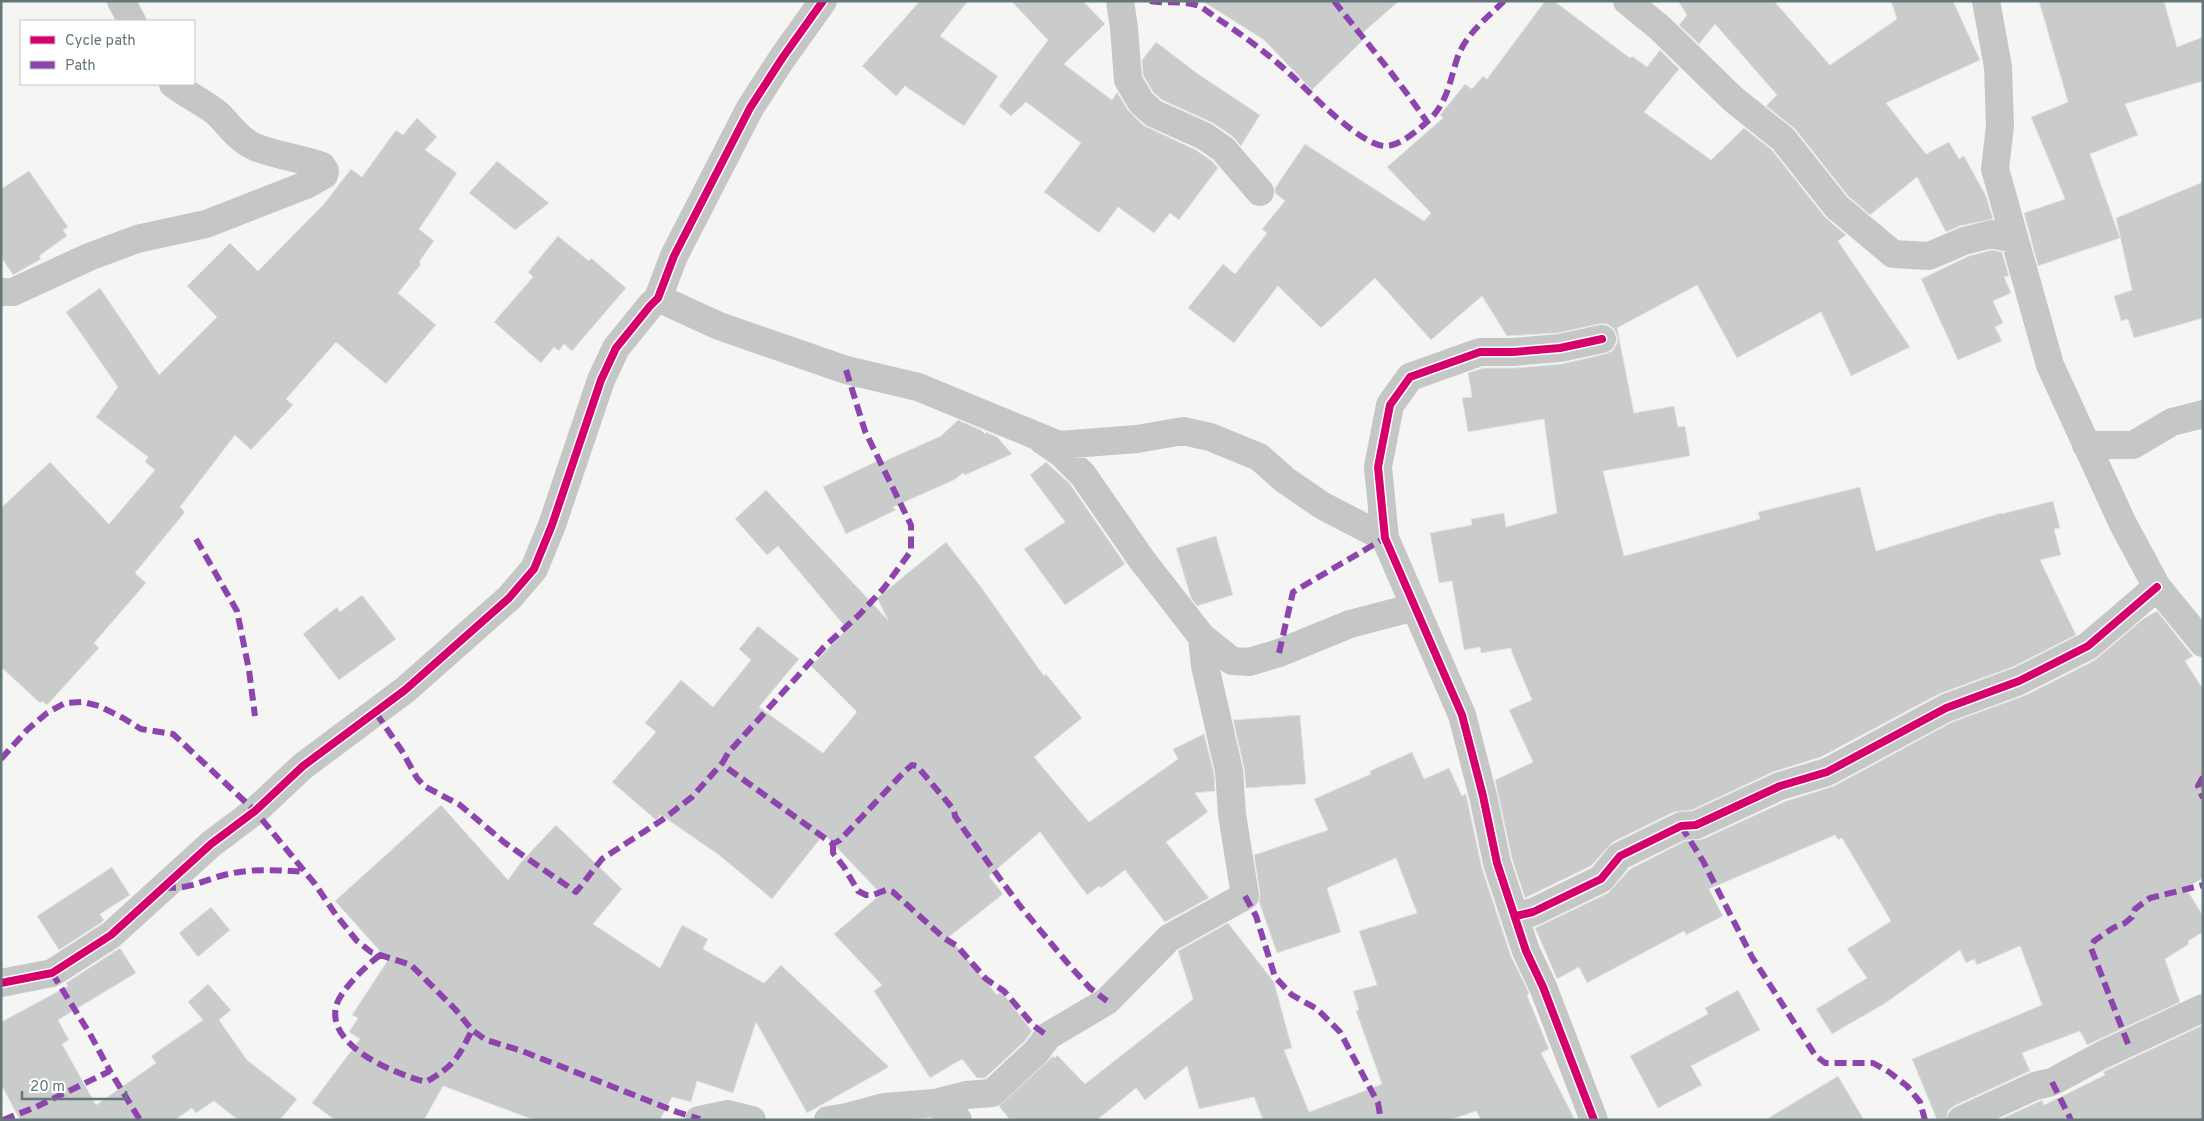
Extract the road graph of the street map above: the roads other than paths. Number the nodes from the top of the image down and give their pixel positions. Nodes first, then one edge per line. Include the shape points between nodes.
1 (121, 1) edge
2 (823, 1) edge
3 (1120, 1) edge
4 (1627, 1) edge
5 (1986, 1) edge
6 (131, 20) edge
7 (174, 85) edge
8 (1260, 192) dead end
9 (2014, 240) junction
10 (1, 292) edge
11 (658, 298) junction
12 (1602, 339) dead end
13 (2203, 414) edge
14 (1035, 435) junction
15 (2086, 445) junction
16 (1385, 538) junction
17 (2157, 587) junction
18 (1415, 607) junction
19 (1202, 637) junction
20 (2203, 643) edge
21 (1516, 916) junction
22 (1, 983) edge
23 (2203, 1008) edge
24 (935, 1104) junction
25 (699, 1120) edge
26 (752, 1120) edge
27 (828, 1120) edge
28 (958, 1120) edge
29 (1594, 1120) edge
30 (1961, 1120) edge

1 - 6 street
2 - 11 street via 750,108 674,256
3 - 8 street via 1128,80 1141,102 1153,113 1204,136 1223,149
4 - 9 street via 1660,28 1733,99 1784,139 1838,207 1893,254 1929,256 1964,241 1992,234
5 - 9 street via 1998,67 2000,126 1995,169
7 - 10 street via 216,113 238,136 253,146 322,166 324,175 206,224 137,239 13,292
9 - 15 street via 2050,365
11 - 14 street via 719,326 846,370 918,387
11 - 22 street via 612,356 534,569 509,598 405,690 303,766 255,812 210,844 111,935 52,973
12 - 16 street via 1560,348 1480,352 1410,377 1390,405 1378,467
13 - 15 street via 2172,422 2133,445
14 - 16 street via 1059,445 1137,439 1183,431 1210,437 1259,457 1323,506
14 - 19 street via 1062,454 1083,475 1142,560
15 - 17 street
16 - 18 street
17 - 20 street
17 - 21 street via 2088,646 2020,681 1946,708 1826,772 1780,786 1696,826 1681,826 1620,856 1600,879 1533,912
18 - 19 street via 1350,624 1249,662 1232,661
18 - 21 street via 1462,715 1498,863
19 - 24 street via 1205,666 1229,771 1245,896 1169,938 1107,1001 1048,1036 1037,1051 992,1093 966,1095
21 - 29 street via 1526,951
23 - 30 street via 2052,1082 2035,1086
24 - 27 street via 884,1107
24 - 28 street
25 - 26 street via 728,1114

